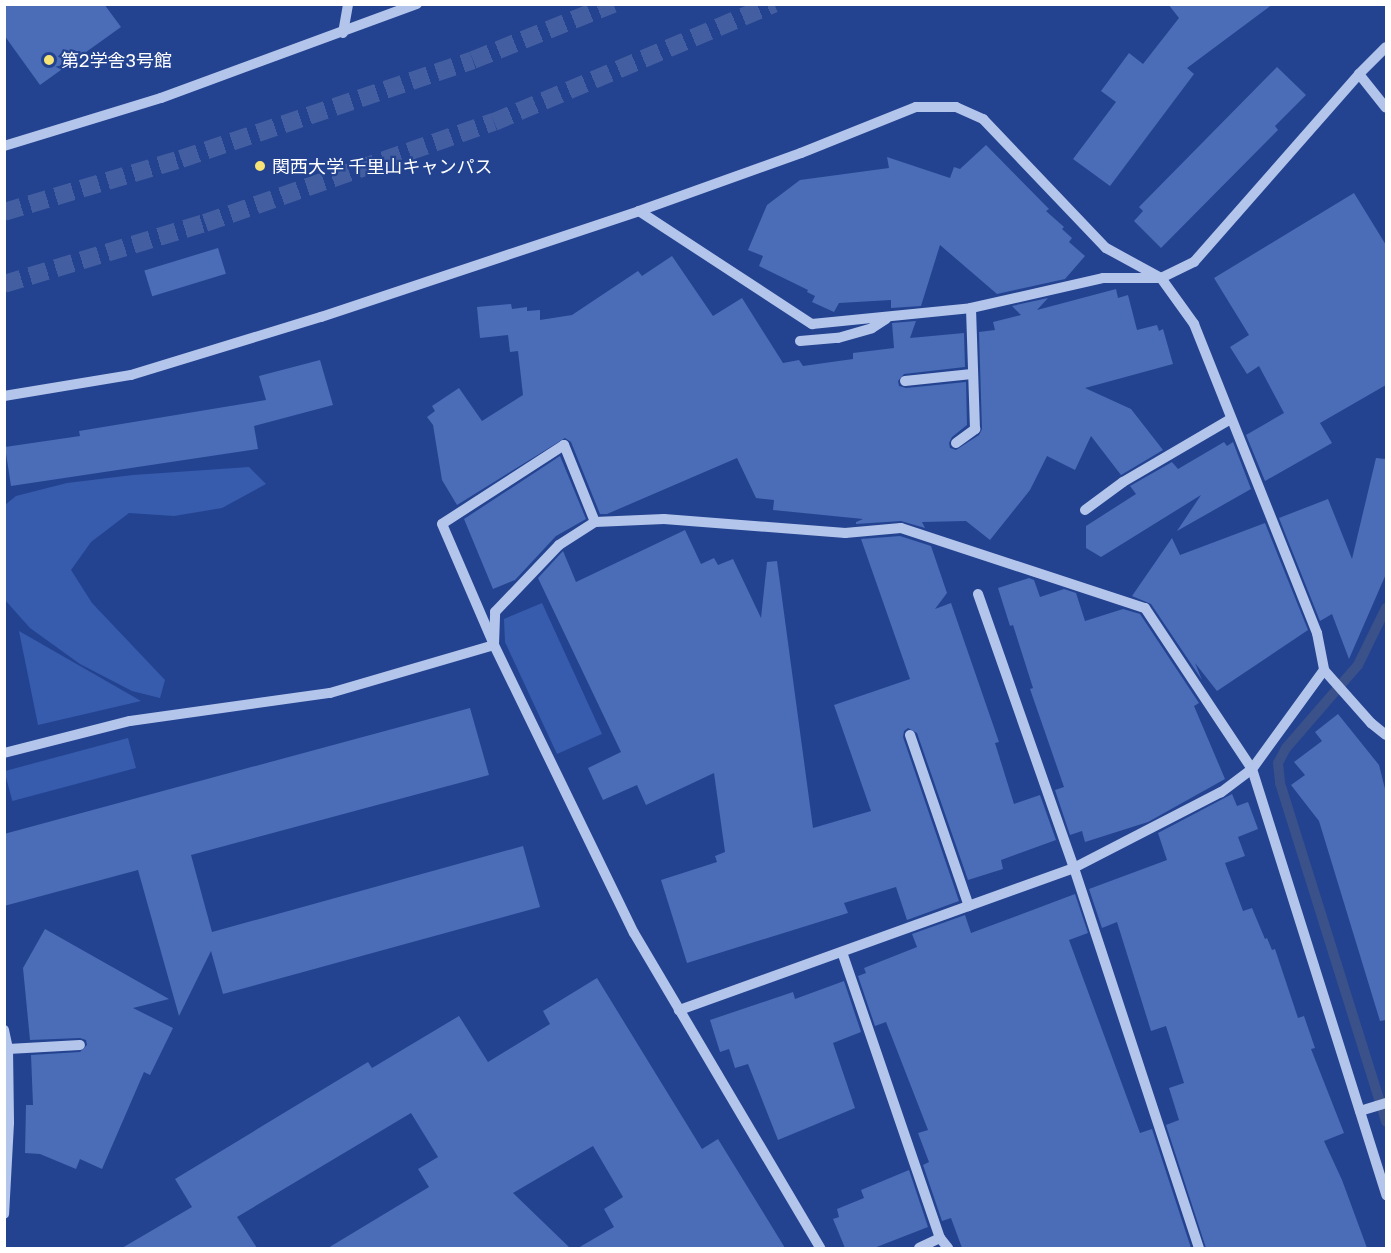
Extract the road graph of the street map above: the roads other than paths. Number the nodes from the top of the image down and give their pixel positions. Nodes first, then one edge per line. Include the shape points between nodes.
1 (348, 4) edge
2 (417, 4) edge
3 (343, 33) junction
4 (1386, 47) edge
5 (1359, 74) junction
6 (1386, 108) edge
7 (4, 146) edge
8 (639, 211) junction
9 (1161, 278) junction
10 (971, 308) junction
11 (887, 318) junction
12 (800, 341) dead end
13 (972, 374) junction
14 (905, 381) dead end
15 (4, 396) edge
16 (1232, 418) junction
17 (956, 443) dead end
18 (1085, 510) dead end
19 (595, 522) junction
20 (978, 594) dead end
21 (494, 645) junction
22 (1324, 670) junction
23 (910, 735) dead end
24 (1386, 735) edge
25 (4, 753) edge
26 (1252, 769) junction
27 (1074, 868) junction
28 (969, 906) junction
29 (842, 952) junction
30 (679, 1010) junction
31 (4, 1030) edge
32 (80, 1045) dead end
33 (8, 1049) junction
34 (1386, 1103) edge
35 (1360, 1111) junction
36 (1386, 1195) edge
37 (4, 1214) edge
38 (940, 1238) junction
39 (820, 1248) edge
40 (919, 1248) edge
41 (948, 1248) edge
42 (1199, 1248) edge

1 - 3 street
2 - 3 street
3 - 7 street via 161,98
4 - 5 street
5 - 6 street
5 - 9 street via 1194,262
8 - 9 street via 916,107 956,107 983,119 1106,248
8 - 11 street via 812,324
8 - 15 street via 131,375
9 - 10 street via 1103,278
9 - 16 street via 1194,324
10 - 11 street
10 - 13 street
11 - 12 street via 872,328 838,338
13 - 14 street
13 - 17 street via 975,429
16 - 18 street via 1123,482
16 - 22 street via 1317,633
19 - 21 street via 559,544 495,612
19 - 21 street via 564,445 442,524
19 - 26 street via 664,519 845,533 901,528 1145,608
20 - 27 street
21 - 25 street via 330,693 130,721
21 - 30 street via 634,933
22 - 24 street
22 - 26 street
23 - 28 street
26 - 27 street via 1221,792
26 - 35 street
27 - 28 street
27 - 42 street
28 - 29 street
29 - 30 street
29 - 38 street
30 - 39 street
31 - 33 street
32 - 33 street
33 - 37 street
34 - 35 street
35 - 36 street
38 - 40 street
38 - 41 street

